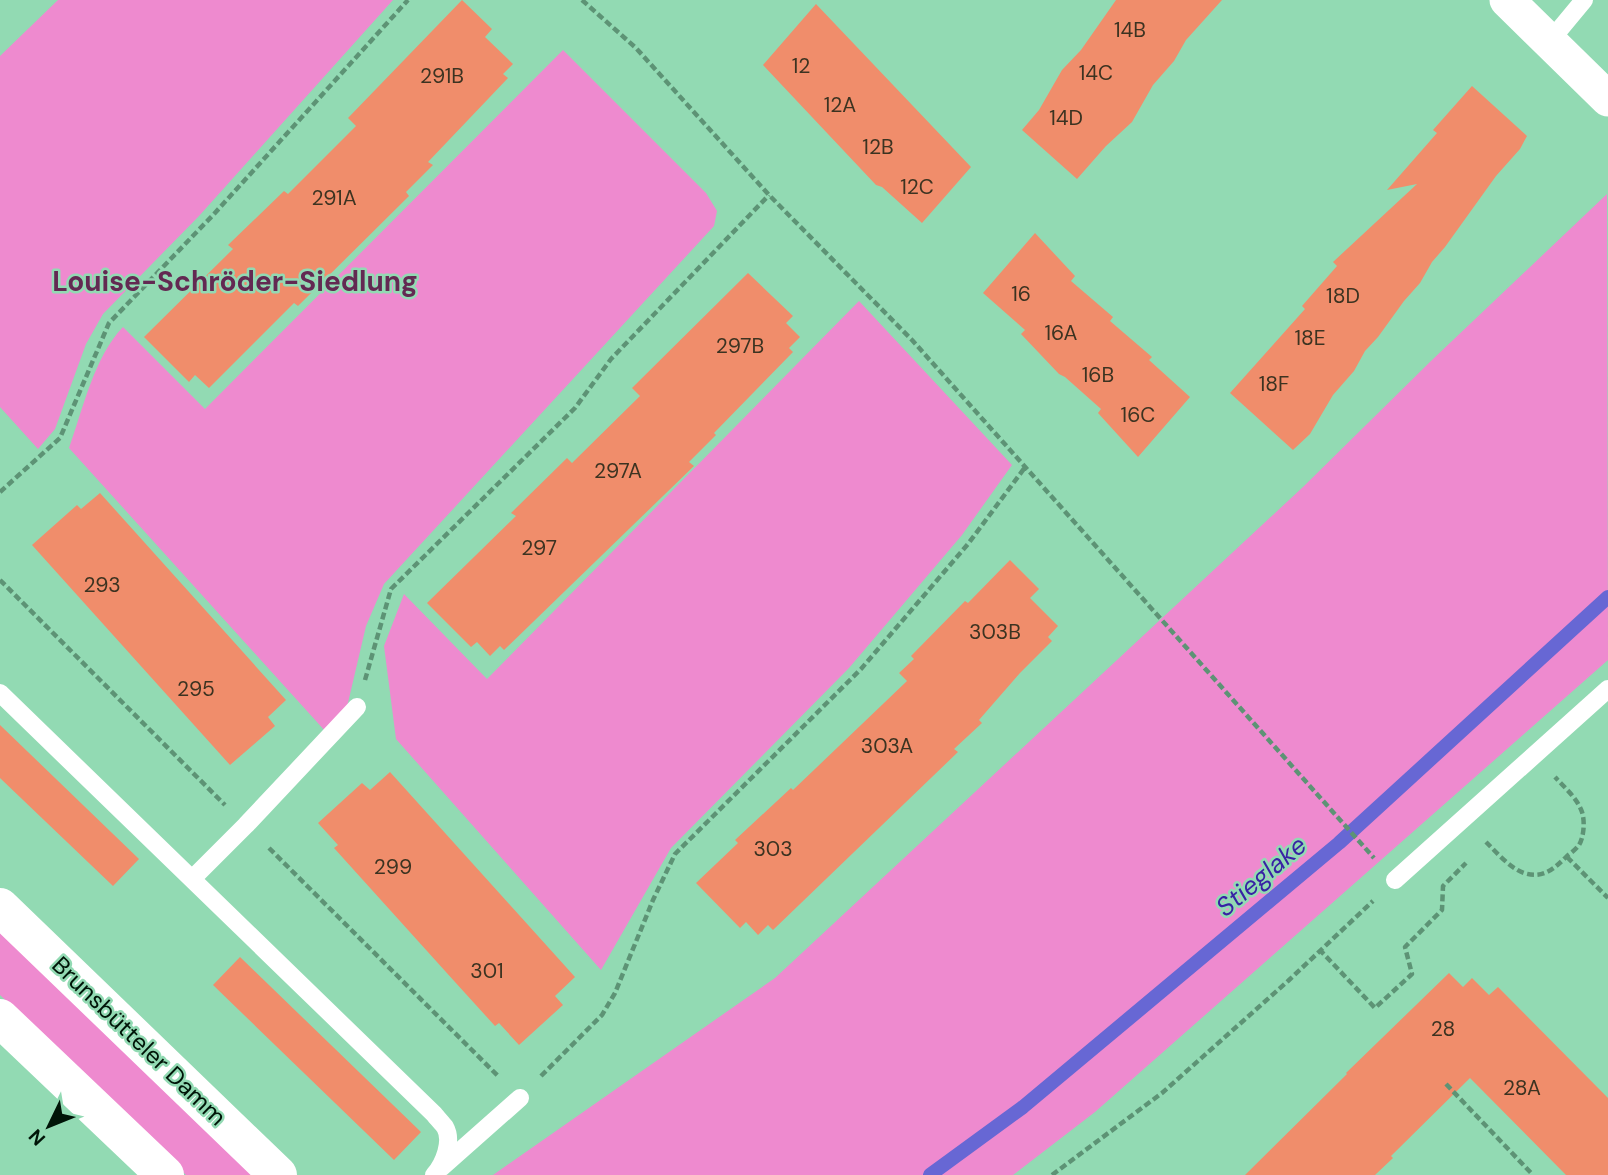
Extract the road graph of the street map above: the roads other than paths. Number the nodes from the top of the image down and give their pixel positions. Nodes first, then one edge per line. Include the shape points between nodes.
1 (1507, 0) edge
2 (1584, 0) edge
3 (1550, 41) junction
4 (1608, 99) edge
5 (1608, 689) edge
6 (0, 693) edge
7 (357, 707) road end
8 (192, 879) junction
9 (1395, 880) road end
10 (0, 907) edge
11 (0, 1018) edge
12 (520, 1097) road end
13 (436, 1172) edge
14 (164, 1175) edge
15 (278, 1175) edge

1 - 3 street
2 - 3 lane
3 - 4 street
5 - 9 lane
6 - 8 lane
7 - 8 lane
8 - 13 lane via 434,1114 447,1130 447,1149
10 - 15 main road, Brunsbütteler Damm
11 - 14 main road
12 - 13 lane

